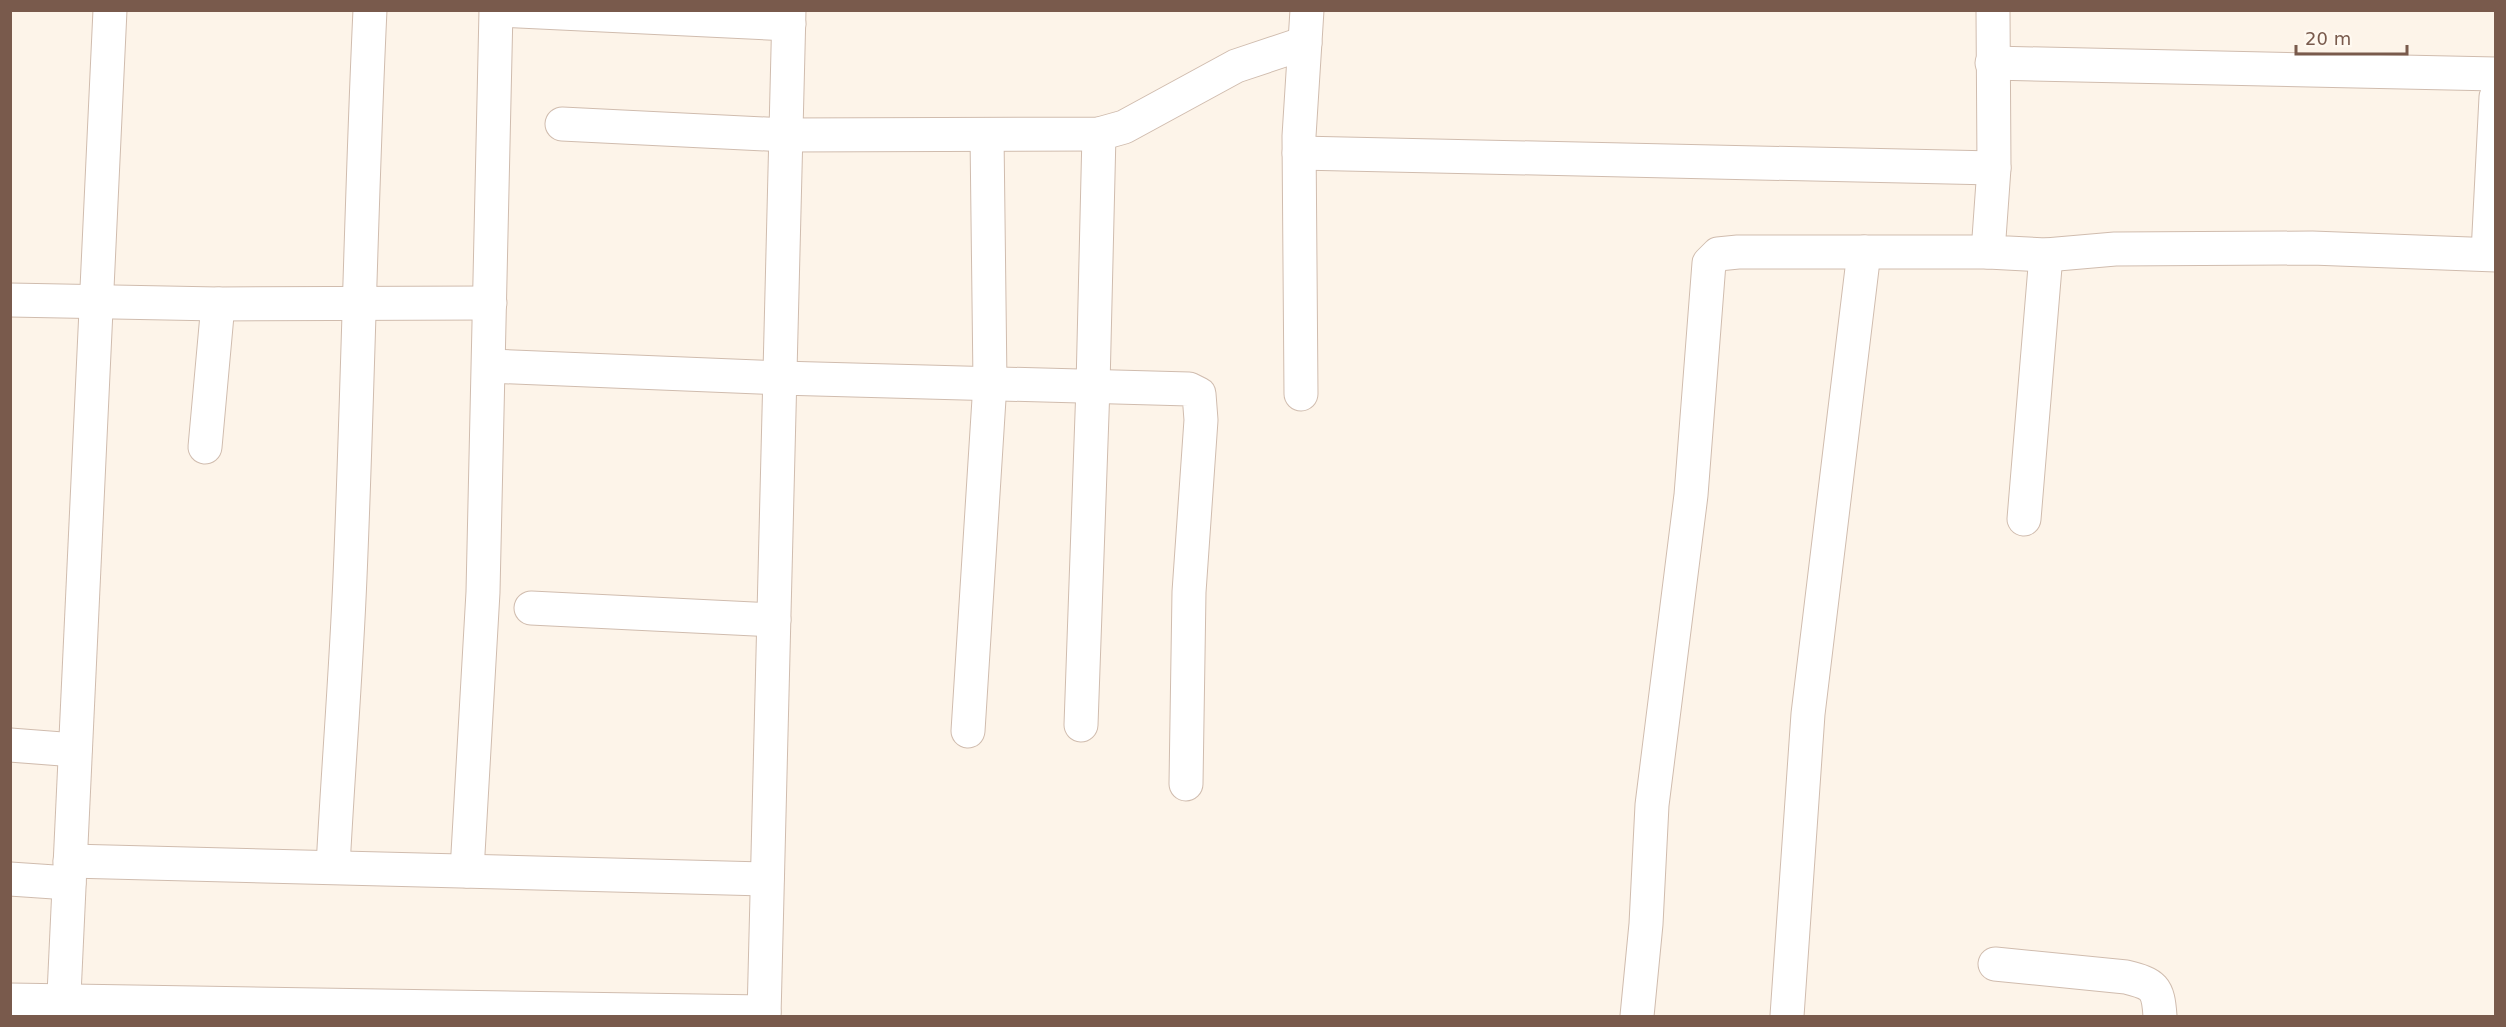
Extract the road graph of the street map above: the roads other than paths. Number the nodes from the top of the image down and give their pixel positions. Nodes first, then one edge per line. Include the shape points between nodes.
1 (110, 10) edge
2 (370, 10) edge
3 (498, 10) edge
4 (1307, 10) edge
5 (1993, 10) edge
6 (789, 17) edge
7 (1305, 43) junction
8 (1992, 63) junction
9 (2496, 74) edge
10 (2496, 97) edge
11 (562, 124) dead end
12 (1099, 134) junction
13 (786, 135) junction
14 (987, 135) junction
15 (1299, 153) junction
16 (1994, 168) junction
17 (1864, 252) junction
18 (1988, 252) junction
19 (2492, 254) edge
20 (2046, 255) junction
21 (10, 300) edge
22 (96, 303) junction
23 (361, 303) junction
24 (490, 303) junction
25 (219, 304) junction
26 (489, 366) junction
27 (780, 378) junction
28 (990, 383) junction
29 (1093, 386) junction
30 (1301, 394) dead end
31 (205, 447) dead end
32 (2024, 519) dead end
33 (531, 608) dead end
34 (774, 620) junction
35 (1081, 725) dead end
36 (968, 731) dead end
37 (10, 745) edge
38 (75, 750) junction
39 (1186, 784) dead end
40 (333, 867) junction
41 (467, 871) junction
42 (70, 872) junction
43 (10, 879) edge
44 (767, 879) junction
45 (1995, 964) dead end
46 (10, 1000) edge
47 (63, 1009) edge
48 (764, 1014) edge
49 (1637, 1017) edge
50 (1787, 1017) edge
51 (2160, 1017) edge

1 - 22 street
2 - 23 street
3 - 6 street
3 - 24 street
4 - 7 street
5 - 8 street
6 - 13 street
7 - 12 street via 1236,66 1124,127
7 - 15 street
8 - 9 street
8 - 16 street
10 - 19 street
11 - 13 street
12 - 14 street
12 - 29 street
13 - 14 street
13 - 27 street
14 - 28 street
15 - 16 street
15 - 30 street
16 - 18 street
17 - 18 street
17 - 49 street via 1738,252 1718,254 1709,263 1691,495 1652,805
17 - 50 street via 1808,714
18 - 20 street
19 - 20 street via 2312,248 2115,249
20 - 32 street
21 - 22 street
22 - 25 street
22 - 38 street
23 - 24 street
23 - 25 street
23 - 40 street
24 - 26 street
25 - 31 street
26 - 27 street
26 - 41 street via 483,592
27 - 28 street
27 - 34 street
28 - 29 street
28 - 36 street
29 - 35 street
29 - 39 street via 1189,389 1199,394 1202,403 1189,592
33 - 34 street
34 - 44 street
37 - 38 street
38 - 42 street
40 - 41 street
40 - 42 street
41 - 44 street
42 - 43 street
42 - 47 street
44 - 48 street
45 - 51 street via 2146,982 2159,997
46 - 47 street
47 - 48 street

